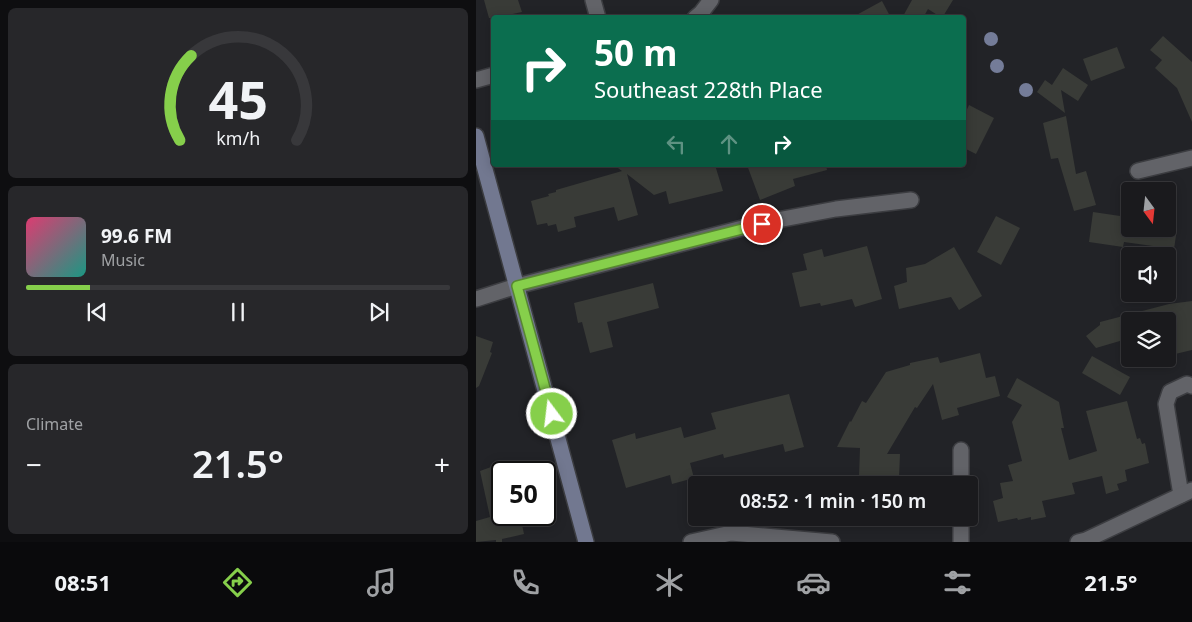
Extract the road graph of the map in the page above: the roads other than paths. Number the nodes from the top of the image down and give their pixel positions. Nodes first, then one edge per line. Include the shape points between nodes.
1 (593, 0) edge
2 (711, 0) edge
3 (597, 15) edge
4 (699, 15) edge
5 (491, 76) edge
6 (476, 80) edge
7 (476, 136) edge
8 (1192, 158) edge
9 (1138, 171) dead end
10 (911, 200) dead end
11 (517, 286) junction
12 (476, 299) edge
13 (1192, 386) edge
14 (961, 450) dead end
15 (961, 476) edge
16 (1186, 493) edge
17 (961, 526) edge
18 (586, 542) edge
19 (691, 542) edge
20 (832, 542) edge
21 (962, 542) edge
22 (1078, 542) edge

1 - 3 street
2 - 4 street
5 - 6 street
7 - 11 main road
8 - 9 street
10 - 11 street via 836,209 762,224
11 - 12 street
11 - 18 main road
13 - 16 street via 1187,384 1170,392 1166,404
14 - 15 street
16 - 22 street
17 - 21 street
19 - 20 street via 731,534

